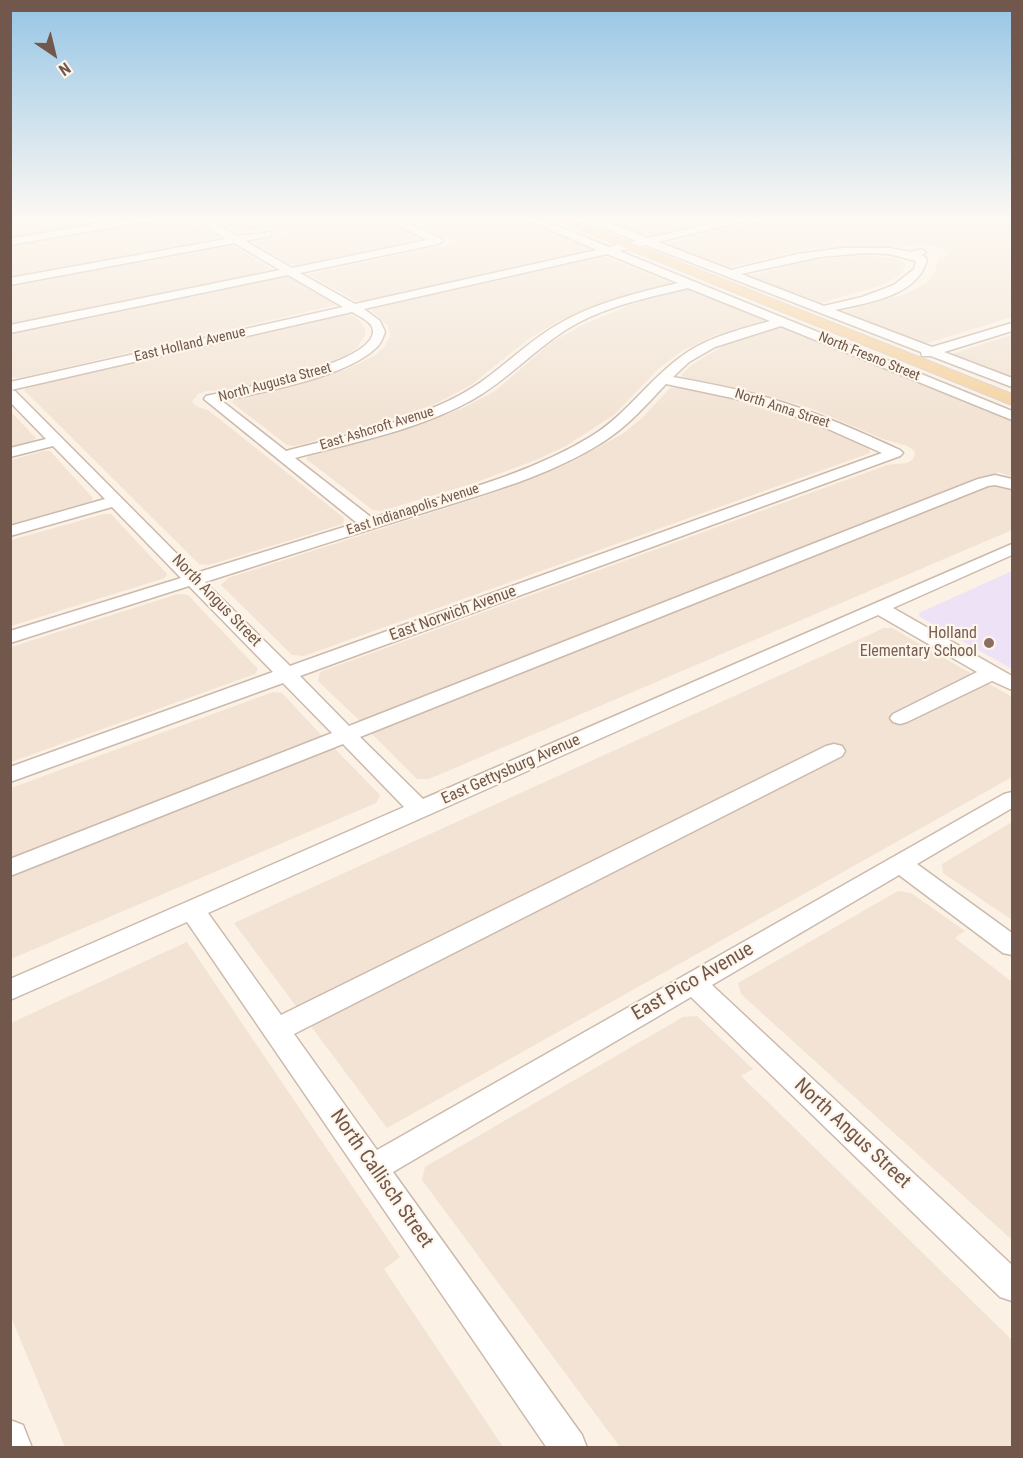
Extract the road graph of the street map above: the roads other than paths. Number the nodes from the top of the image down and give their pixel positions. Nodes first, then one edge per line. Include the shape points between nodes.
1 (226, 285) edge
2 (313, 285) edge
3 (456, 285) edge
4 (685, 285) edge
5 (692, 285) edge
6 (725, 285) edge
7 (758, 285) edge
8 (904, 285) edge
9 (354, 308) junction
10 (823, 310) junction
11 (782, 322) junction
12 (1012, 327) edge
13 (10, 329) edge
14 (932, 352) junction
15 (909, 359) junction
16 (890, 365) junction
17 (663, 379) junction
18 (1012, 383) edge
19 (10, 386) edge
20 (10, 394) edge
21 (1012, 400) edge
22 (1012, 416) edge
23 (57, 441) junction
24 (10, 453) edge
25 (895, 453) joint
26 (284, 456) junction
27 (1012, 484) edge
28 (117, 501) junction
29 (369, 524) junction
30 (10, 531) edge
31 (1012, 549) edge
32 (194, 579) junction
33 (879, 608) junction
34 (10, 637) edge
35 (992, 673) junction
36 (287, 674) junction
37 (1012, 684) edge
38 (900, 718) dead end
39 (346, 735) junction
40 (834, 751) dead end
41 (10, 775) edge
42 (1012, 799) edge
43 (420, 810) junction
44 (900, 864) junction
45 (10, 868) edge
46 (192, 910) junction
47 (1012, 946) edge
48 (692, 982) junction
49 (10, 990) edge
50 (276, 1030) junction
51 (374, 1167) junction
52 (1012, 1286) edge
53 (10, 1438) edge
54 (14, 1448) edge
55 (569, 1448) edge

1 - 13 street
2 - 9 street, North Augusta Street
3 - 9 street, East Holland Avenue
4 - 26 street, East Ashcroft Avenue via 618,303 571,322 485,386 445,408
5 - 11 street, North Fresno Street
6 - 15 main road, North Fresno Street
7 - 10 street, North Fresno Street
8 - 10 street
9 - 19 street, East Holland Avenue
9 - 26 street, North Augusta Street via 378,326 374,344 361,355 341,366 211,399
10 - 14 street, North Fresno Street
11 - 16 street, North Fresno Street
11 - 17 street, East Indianapolis Avenue via 711,345 689,356
12 - 14 street
14 - 15 street
14 - 18 street, North Fresno Street
15 - 16 street
15 - 21 main road, North Fresno Street
16 - 22 street, North Fresno Street
17 - 25 street, North Anna Street via 779,405
17 - 29 street, East Indianapolis Avenue via 612,429 554,462
20 - 23 street, North Angus Street
23 - 24 street
23 - 28 street, North Angus Street
25 - 36 street, East Norwich Avenue
26 - 29 street, North Augusta Street
27 - 39 street via 984,482
28 - 30 street
28 - 32 street, North Angus Street
29 - 32 street, East Indianapolis Avenue
31 - 33 street, East Gettysburg Avenue
32 - 34 street, East Indianapolis Avenue
32 - 36 street, North Angus Street
33 - 35 street
33 - 43 street, East Gettysburg Avenue
35 - 37 street
35 - 38 street
36 - 39 street, North Angus Street
36 - 41 street, East Norwich Avenue
39 - 43 street, North Angus Street
39 - 45 street
40 - 50 street
42 - 44 street, East Pico Avenue
43 - 46 street, East Gettysburg Avenue
44 - 47 street
44 - 48 street, East Pico Avenue
46 - 49 street, East Gettysburg Avenue
46 - 50 street, North Callisch Street
48 - 51 street, East Pico Avenue
48 - 52 street, North Angus Street
50 - 51 street, North Callisch Street
51 - 55 street, North Callisch Street
53 - 54 street

